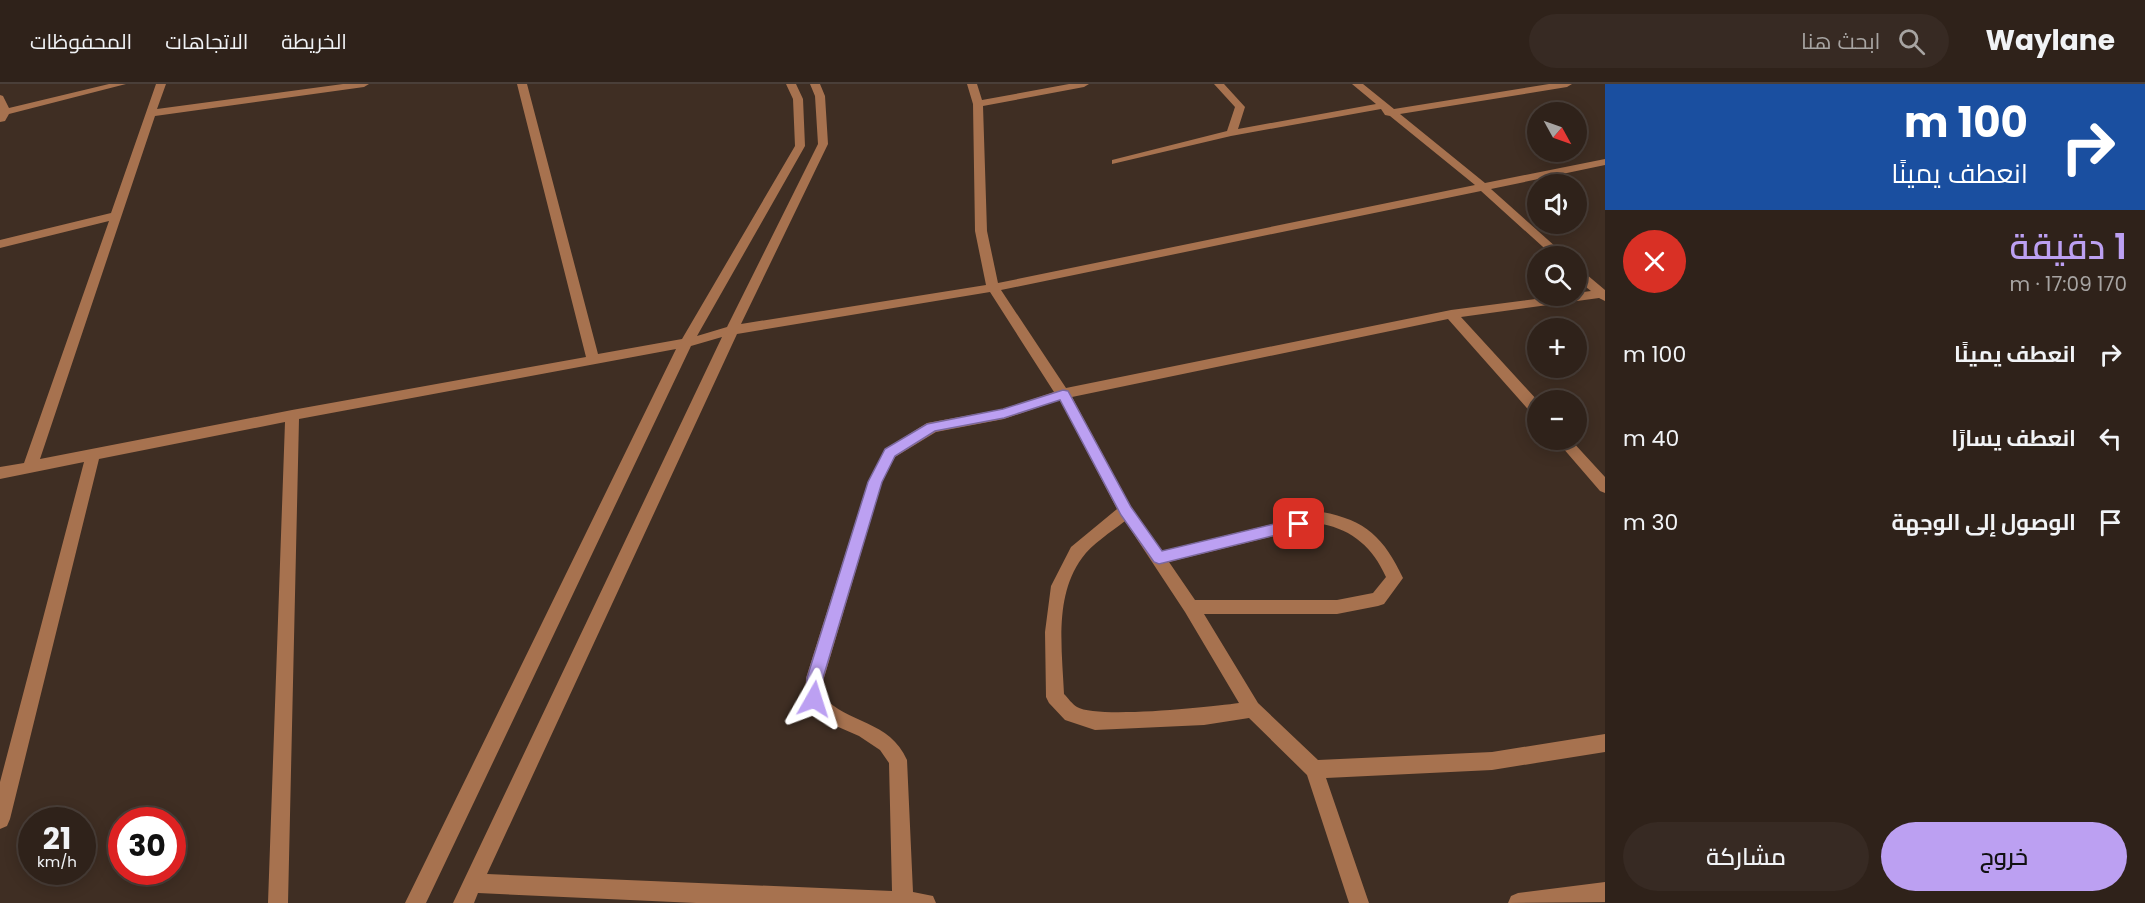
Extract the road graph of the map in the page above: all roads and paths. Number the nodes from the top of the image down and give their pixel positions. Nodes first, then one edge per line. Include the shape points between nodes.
1 (121, 84) edge
2 (161, 84) edge
3 (364, 84) edge
4 (522, 84) edge
5 (791, 84) edge
6 (815, 84) edge
7 (972, 84) edge
8 (1219, 84) edge
9 (1356, 84) edge
10 (1567, 84) edge
11 (1077, 85) edge
12 (297, 88) edge
13 (0, 98) edge
14 (978, 104) junction
15 (1385, 109) junction
16 (3, 112) edge
17 (152, 113) junction
18 (0, 122) edge
19 (1231, 133) junction
20 (1116, 162) dead end
21 (1605, 162) edge
22 (1482, 186) junction
23 (114, 216) junction
24 (0, 244) edge
25 (1549, 246) edge
26 (1587, 282) edge
27 (993, 288) junction
28 (1603, 296) edge
29 (1451, 314) junction
30 (732, 330) junction
31 (686, 343) junction
32 (593, 360) junction
33 (1063, 394) junction
34 (1527, 399) edge
35 (292, 415) junction
36 (1572, 450) edge
37 (93, 455) junction
38 (30, 467) junction
39 (0, 473) edge
40 (1605, 487) edge
41 (1126, 511) junction
42 (1159, 558) junction
43 (1191, 607) junction
44 (1252, 709) junction
45 (1605, 743) edge
46 (1314, 769) junction
47 (0, 819) edge
48 (472, 884) junction
49 (1605, 892) edge
50 (903, 902) edge
51 (278, 903) edge
52 (415, 903) edge
53 (463, 903) edge
54 (926, 903) edge
55 (1359, 903) edge
56 (1518, 903) edge

1 - 16 street
2 - 17 street
3 - 12 street
4 - 32 street
5 - 31 street via 798,99 800,146
6 - 30 street via 820,96 823,144
7 - 14 street
8 - 19 street via 1240,107
9 - 15 street
10 - 15 street
11 - 14 street
12 - 17 street
13 - 16 street
14 - 27 street via 981,231
15 - 19 street
15 - 22 street
16 - 18 street
17 - 23 street
19 - 20 street
21 - 22 street
22 - 25 street
22 - 27 street
23 - 24 street
23 - 38 street
26 - 28 street
27 - 30 street
27 - 33 street
28 - 29 street
29 - 33 street
29 - 34 street
30 - 31 street
30 - 48 street
31 - 32 street
31 - 52 street
32 - 35 street
33 - 41 street
33 - 50 street via 1004,414 932,427 890,453 875,482 815,678 814,699 826,712 886,744 898,760
35 - 37 street
35 - 51 street
36 - 40 street
37 - 38 street
37 - 47 street
38 - 39 street
41 - 42 street
41 - 44 street via 1077,552 1059,586 1053,632 1055,697 1071,714 1095,721 1204,717
42 - 43 street
42 - 43 street via 1322,518 1341,520 1364,533 1386,556 1395,578 1378,599 1337,607
43 - 44 street
44 - 46 street
45 - 46 street via 1492,761
46 - 55 street
48 - 50 street
48 - 53 street
49 - 56 street
50 - 54 street

